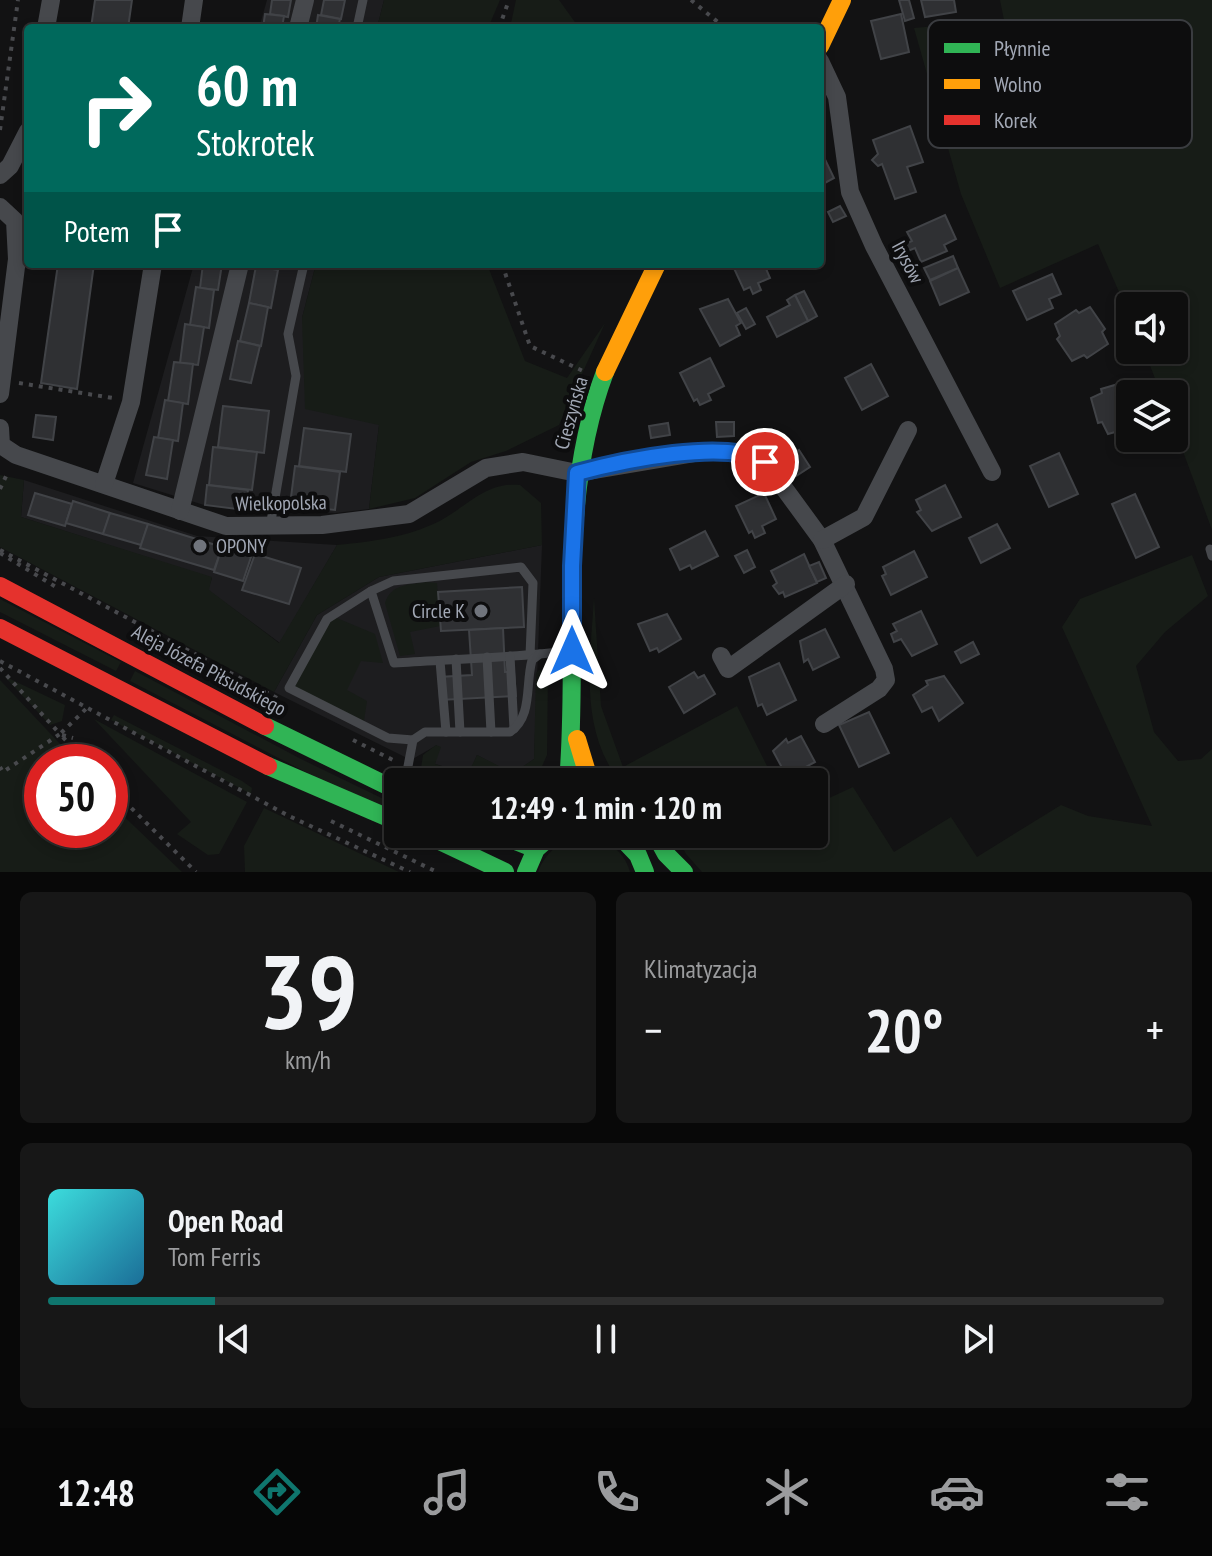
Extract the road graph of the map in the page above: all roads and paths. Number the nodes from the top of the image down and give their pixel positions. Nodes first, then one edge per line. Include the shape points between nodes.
1 (18, 0) edge
2 (51, 0) edge
3 (194, 0) edge
4 (305, 0) edge
5 (363, 0) edge
6 (509, 0) edge
7 (691, 0) edge
8 (842, 0) edge
9 (47, 24) edge
10 (191, 24) edge
11 (299, 24) edge
12 (358, 24) edge
13 (500, 24) edge
14 (720, 24) edge
15 (824, 38) edge
16 (0, 69) edge
17 (824, 69) edge
18 (8, 71) junction
19 (0, 130) edge
20 (24, 139) edge
21 (0, 175) edge
22 (0, 207) edge
23 (152, 268) edge
24 (239, 268) edge
25 (303, 268) edge
26 (503, 268) edge
27 (655, 268) edge
28 (602, 381) junction
29 (1, 387) edge
30 (131, 402) junction
31 (0, 428) edge
32 (908, 430) dead end
33 (992, 472) dead end
34 (577, 473) junction
35 (5, 479) dead end
36 (104, 484) junction
37 (0, 489) edge
38 (180, 511) junction
39 (270, 527) junction
40 (822, 540) junction
41 (0, 551) edge
42 (29, 569) dead end
43 (846, 584) junction
44 (0, 586) edge
45 (371, 591) junction
46 (0, 628) edge
47 (572, 651) junction
48 (535, 654) junction
49 (510, 656) junction
50 (721, 656) dead end
51 (487, 657) junction
52 (456, 659) junction
53 (0, 661) edge
54 (440, 661) junction
55 (0, 668) edge
56 (284, 702) dead end
57 (88, 707) junction
58 (824, 724) dead end
59 (514, 729) junction
60 (446, 732) junction
61 (460, 732) junction
62 (491, 732) junction
63 (60, 734) junction
64 (344, 735) dead end
65 (73, 738) dead end
66 (577, 739) junction
67 (413, 740) junction
68 (69, 744) edge
69 (401, 764) dead end
70 (405, 768) edge
71 (571, 768) edge
72 (586, 768) edge
73 (595, 768) edge
74 (1, 771) edge
75 (384, 780) edge
76 (128, 805) edge
77 (384, 816) edge
78 (441, 848) edge
79 (453, 848) edge
80 (631, 848) edge
81 (666, 848) edge
82 (536, 849) edge
83 (196, 872) edge
84 (410, 872) edge
85 (471, 872) edge
86 (505, 872) edge
87 (526, 872) edge
88 (645, 872) edge
89 (684, 872) edge

1 - 18 path
2 - 9 street
3 - 10 street
4 - 11 street
5 - 12 lane
6 - 13 path
7 - 14 path
8 - 15 main road
16 - 18 path
17 - 33 street, Irysów via 837,97 850,192
18 - 19 path
20 - 21 street
22 - 29 street via 15,221 17,259
23 - 30 street
24 - 38 street
25 - 39 lane via 288,334 296,376
26 - 28 path via 530,346
27 - 28 main road, Cieszyńska
28 - 34 main road, Cieszyńska
29 - 30 path
30 - 36 street
31 - 36 street, Wielkopolska via 1,445 16,455
32 - 40 street via 864,517
34 - 39 street, Wielkopolska via 500,463 409,514
34 - 40 street via 707,451 751,453 765,462
34 - 47 main road, Cieszyńska
35 - 37 path
36 - 38 street, Wielkopolska
38 - 39 street, Wielkopolska via 226,526
40 - 43 street
41 - 42 path
41 - 56 path
43 - 50 street via 728,669
43 - 58 street via 886,680
44 - 75 main road, Aleja Józefa Piłsudskiego via 258,723
45 - 48 lane via 393,581 521,567 533,583
45 - 54 lane via 394,663
45 - 67 lane via 327,619 289,688 388,738
46 - 77 main road via 274,769
47 - 48 lane
47 - 66 main road, Cieszyńska
48 - 49 lane
48 - 59 lane via 525,715
49 - 51 lane
49 - 59 lane
51 - 52 lane
51 - 62 lane
52 - 54 lane
52 - 61 lane
53 - 57 path
54 - 60 lane
55 - 63 path
57 - 63 path
57 - 84 path via 289,816
59 - 62 lane
60 - 61 lane
60 - 67 lane via 425,732
61 - 62 lane
63 - 65 path
63 - 68 path
63 - 74 path
64 - 69 path
66 - 71 main road, Cieszyńska
66 - 72 main road, Cieszyńska
66 - 73 main road
67 - 70 lane
76 - 83 path
78 - 85 main road
79 - 86 main road
80 - 88 main road
81 - 89 main road
82 - 87 main road

